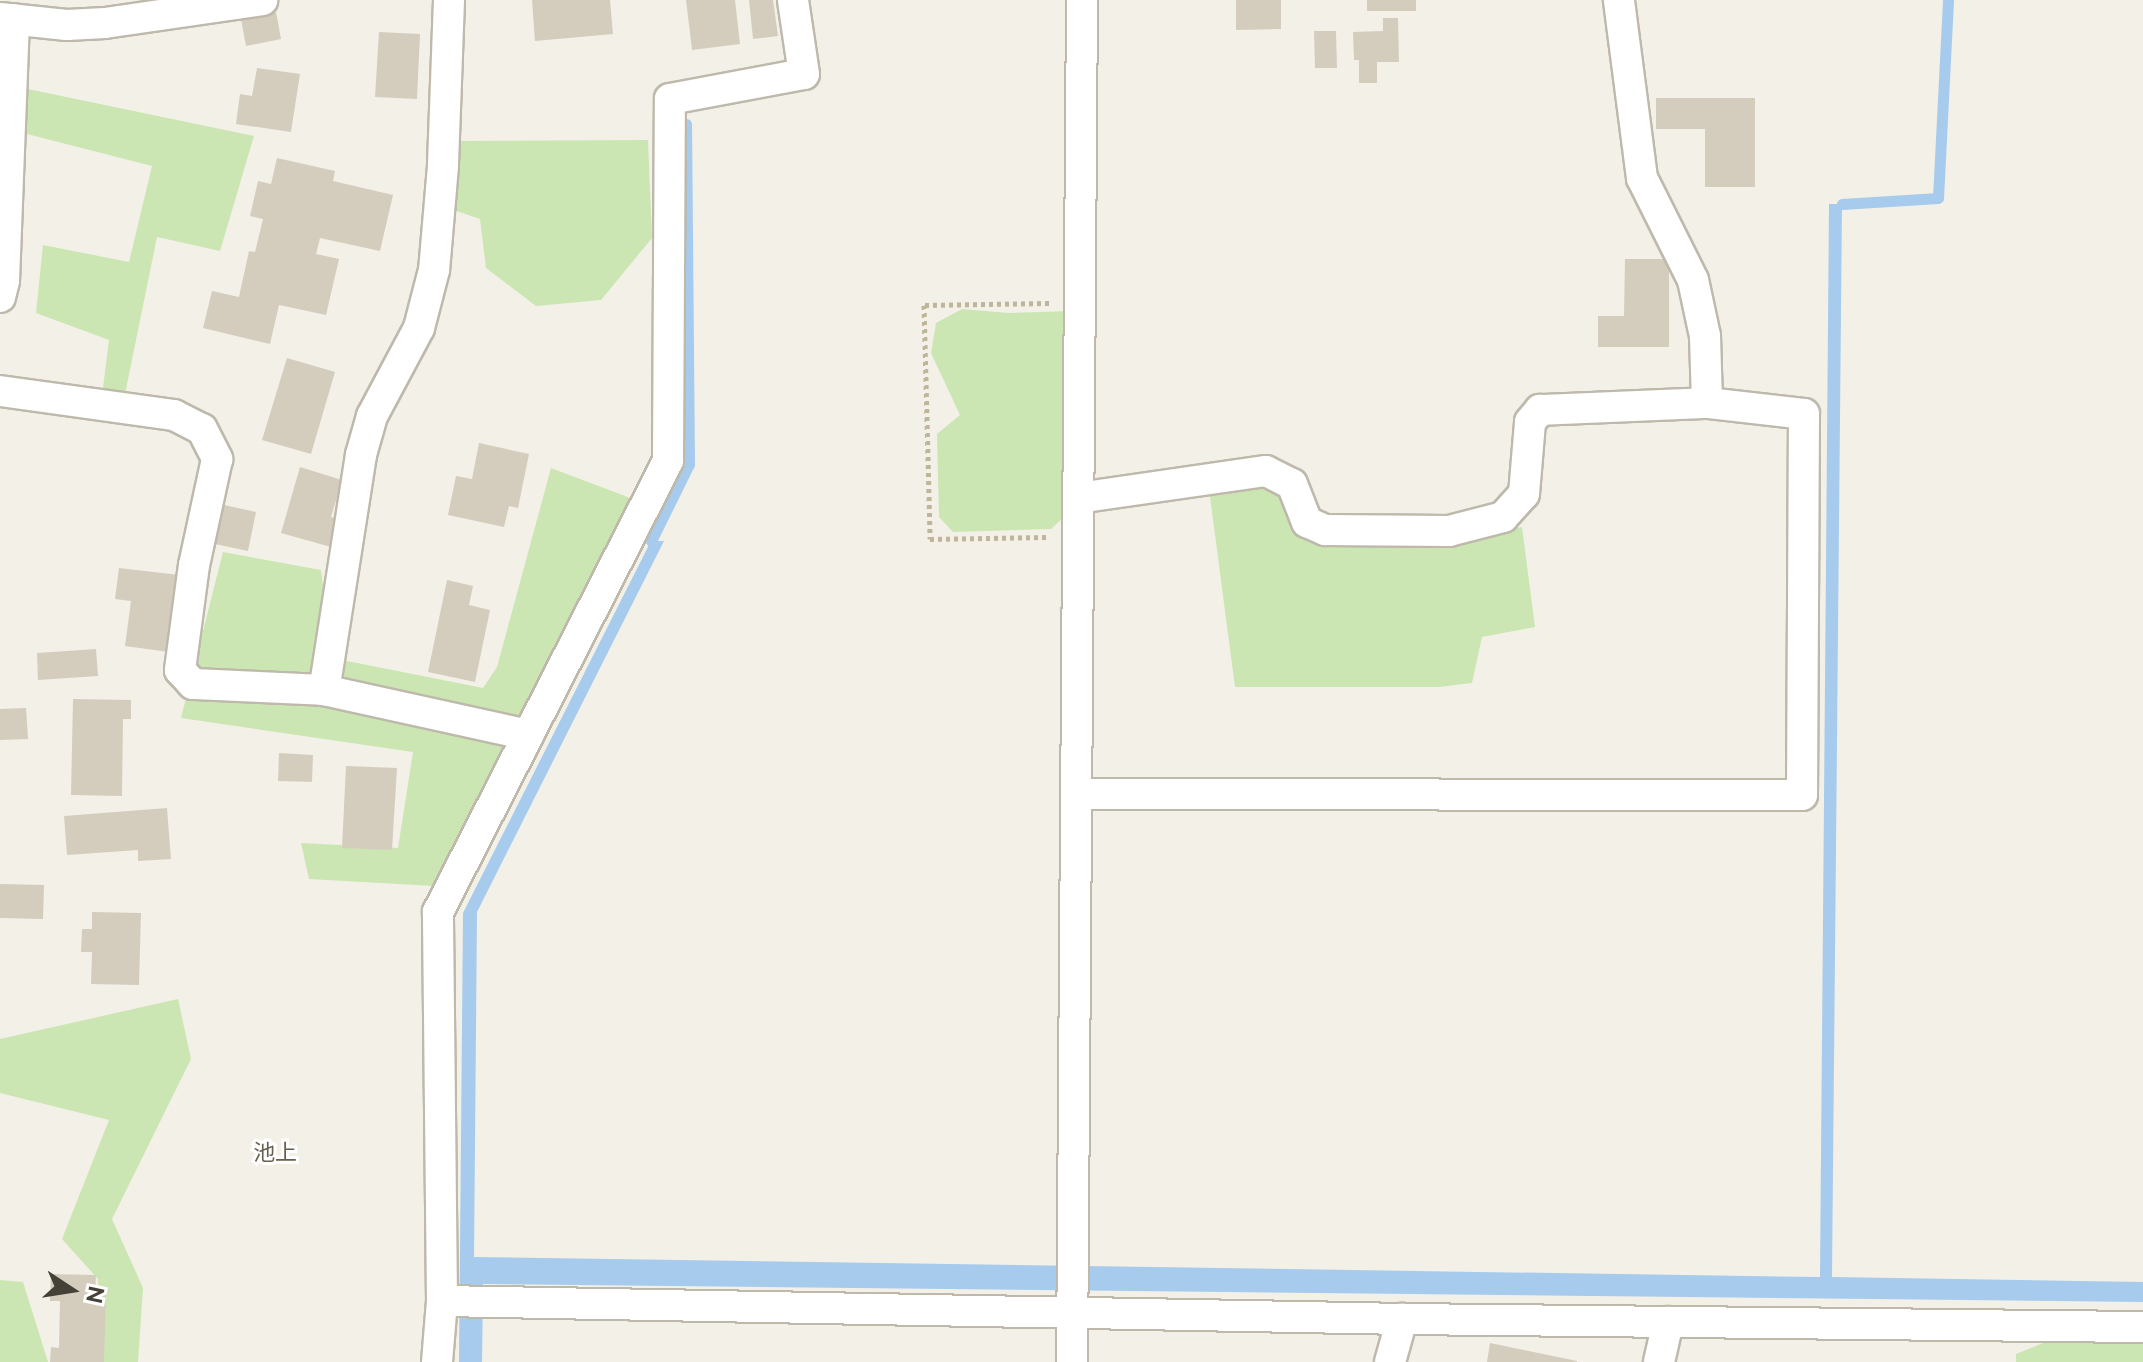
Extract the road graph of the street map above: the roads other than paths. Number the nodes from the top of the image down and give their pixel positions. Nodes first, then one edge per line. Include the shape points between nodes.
1 (449, 0) edge
2 (793, 0) edge
3 (1082, 0) edge
4 (1619, 0) edge
5 (242, 1) edge
6 (7, 18) edge
7 (0, 297) edge
8 (0, 391) edge
9 (1707, 403) junction
10 (1078, 498) junction
11 (324, 690) junction
12 (528, 735) junction
13 (1076, 794) junction
14 (442, 1301) junction
15 (1072, 1312) junction
16 (1402, 1319) junction
17 (1668, 1322) junction
18 (2143, 1327) edge
19 (437, 1362) edge
20 (1072, 1362) edge
21 (1390, 1362) edge
22 (1659, 1362) edge

1 - 11 street via 434,270 419,328 372,416 361,455
2 - 12 street via 804,74 670,99 668,461
3 - 10 street
4 - 9 street via 1642,178 1693,280 1705,336
5 - 6 street via 105,23
6 - 7 street
8 - 11 street via 174,415 202,429 217,459 194,565 180,670 193,684
9 - 10 street via 1540,410 1530,422 1524,494 1503,517 1449,531 1325,530 1307,522 1292,484 1266,471
9 - 13 street via 1804,414 1802,795
10 - 13 street
11 - 12 street
12 - 14 street via 438,912
13 - 15 street
14 - 15 street
14 - 19 street
15 - 16 street
15 - 20 street
16 - 17 street
16 - 21 street
17 - 18 street
17 - 22 street

